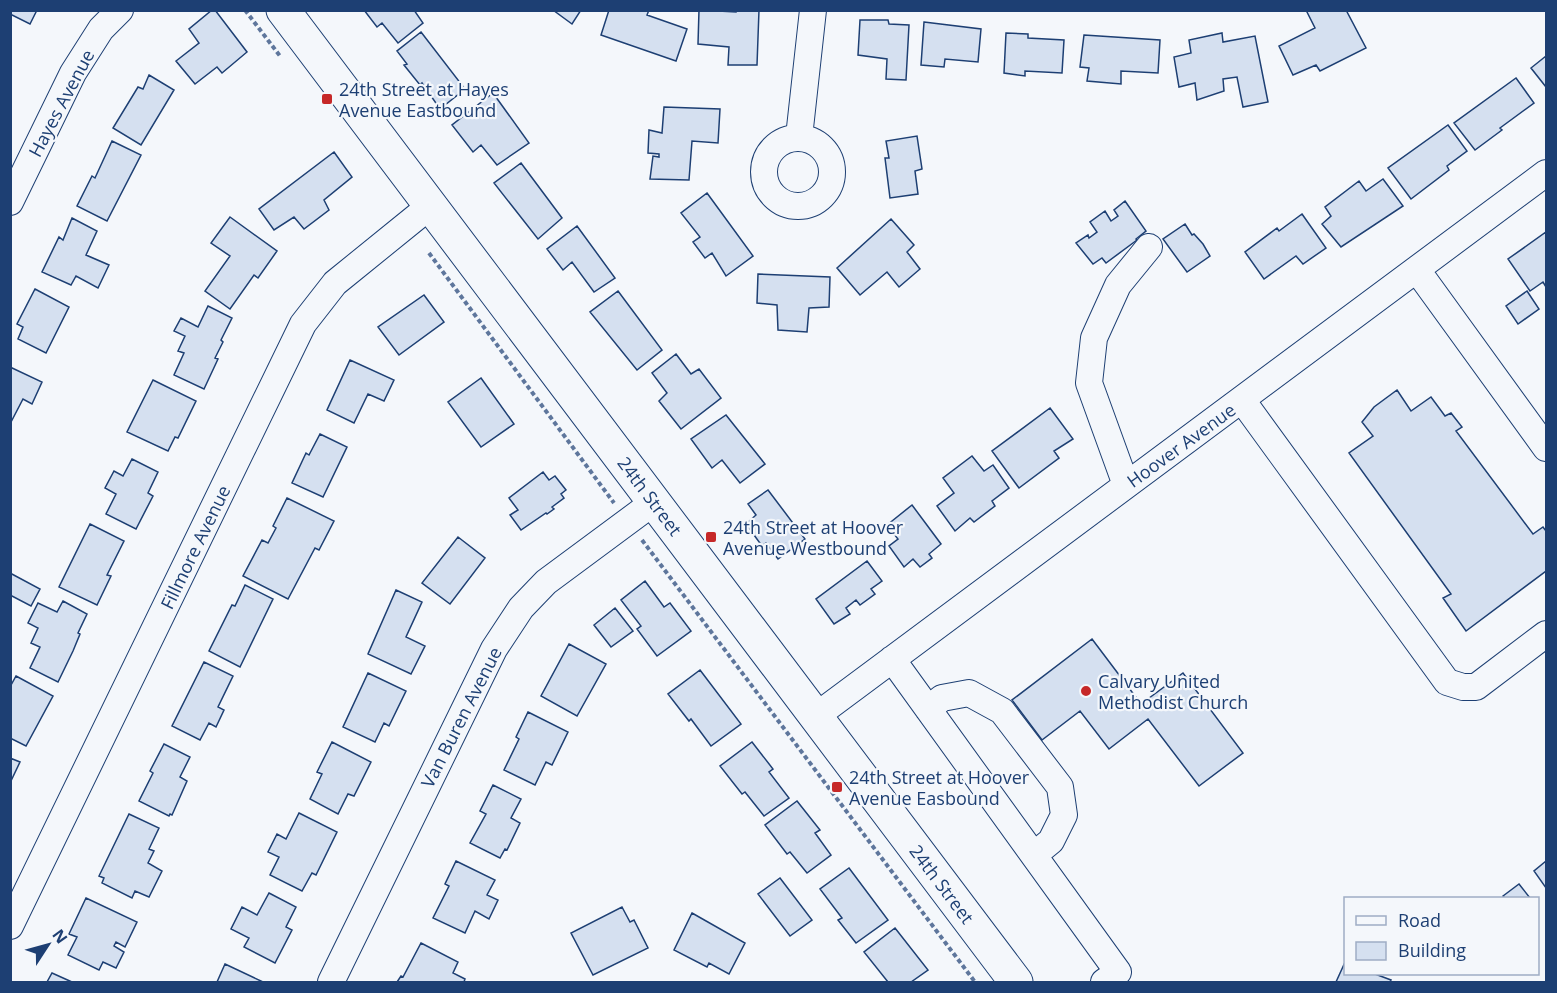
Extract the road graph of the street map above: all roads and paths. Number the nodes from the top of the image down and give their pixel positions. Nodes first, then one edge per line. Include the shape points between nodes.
1 (120, 10) edge
2 (245, 10) edge
3 (283, 10) edge
4 (813, 10) edge
5 (281, 57) dead end
6 (799, 137) dead end
7 (1546, 173) edge
8 (10, 202) edge
9 (419, 215) junction
10 (1149, 247) dead end
11 (1417, 270) junction
12 (1242, 400) junction
13 (1546, 448) edge
14 (1126, 485) junction
15 (654, 502) junction
16 (628, 521) junction
17 (1546, 634) edge
18 (892, 659) junction
19 (928, 709) junction
20 (816, 716) junction
21 (1034, 855) junction
22 (10, 926) edge
23 (331, 982) edge
24 (975, 982) edge
25 (1016, 982) edge
26 (1104, 982) edge

1 - 8 street, Hayes Avenue via 101,29 73,73
2 - 5 path
3 - 9 main road, 24th Street
4 - 6 street
7 - 11 street, Hoover Avenue
9 - 15 main road, 24th Street
9 - 16 path
9 - 22 street, Fillmore Avenue via 335,283 303,324
10 - 14 street via 1118,285 1094,338 1089,383
11 - 12 street, Hoover Avenue
11 - 13 street
12 - 14 street, Hoover Avenue
12 - 17 street via 1447,682 1476,687
14 - 18 street, Hoover Avenue
15 - 16 street, Van Buren Avenue
15 - 20 main road, 24th Street
16 - 23 street, Van Buren Avenue via 546,582 521,608 494,649
16 - 24 path
18 - 19 street
18 - 20 street, Hoover Avenue
19 - 21 street
19 - 21 street via 942,699 969,693 1002,711 1060,787 1064,815 1051,841
20 - 25 main road, 24th Street
21 - 26 street via 1118,972

